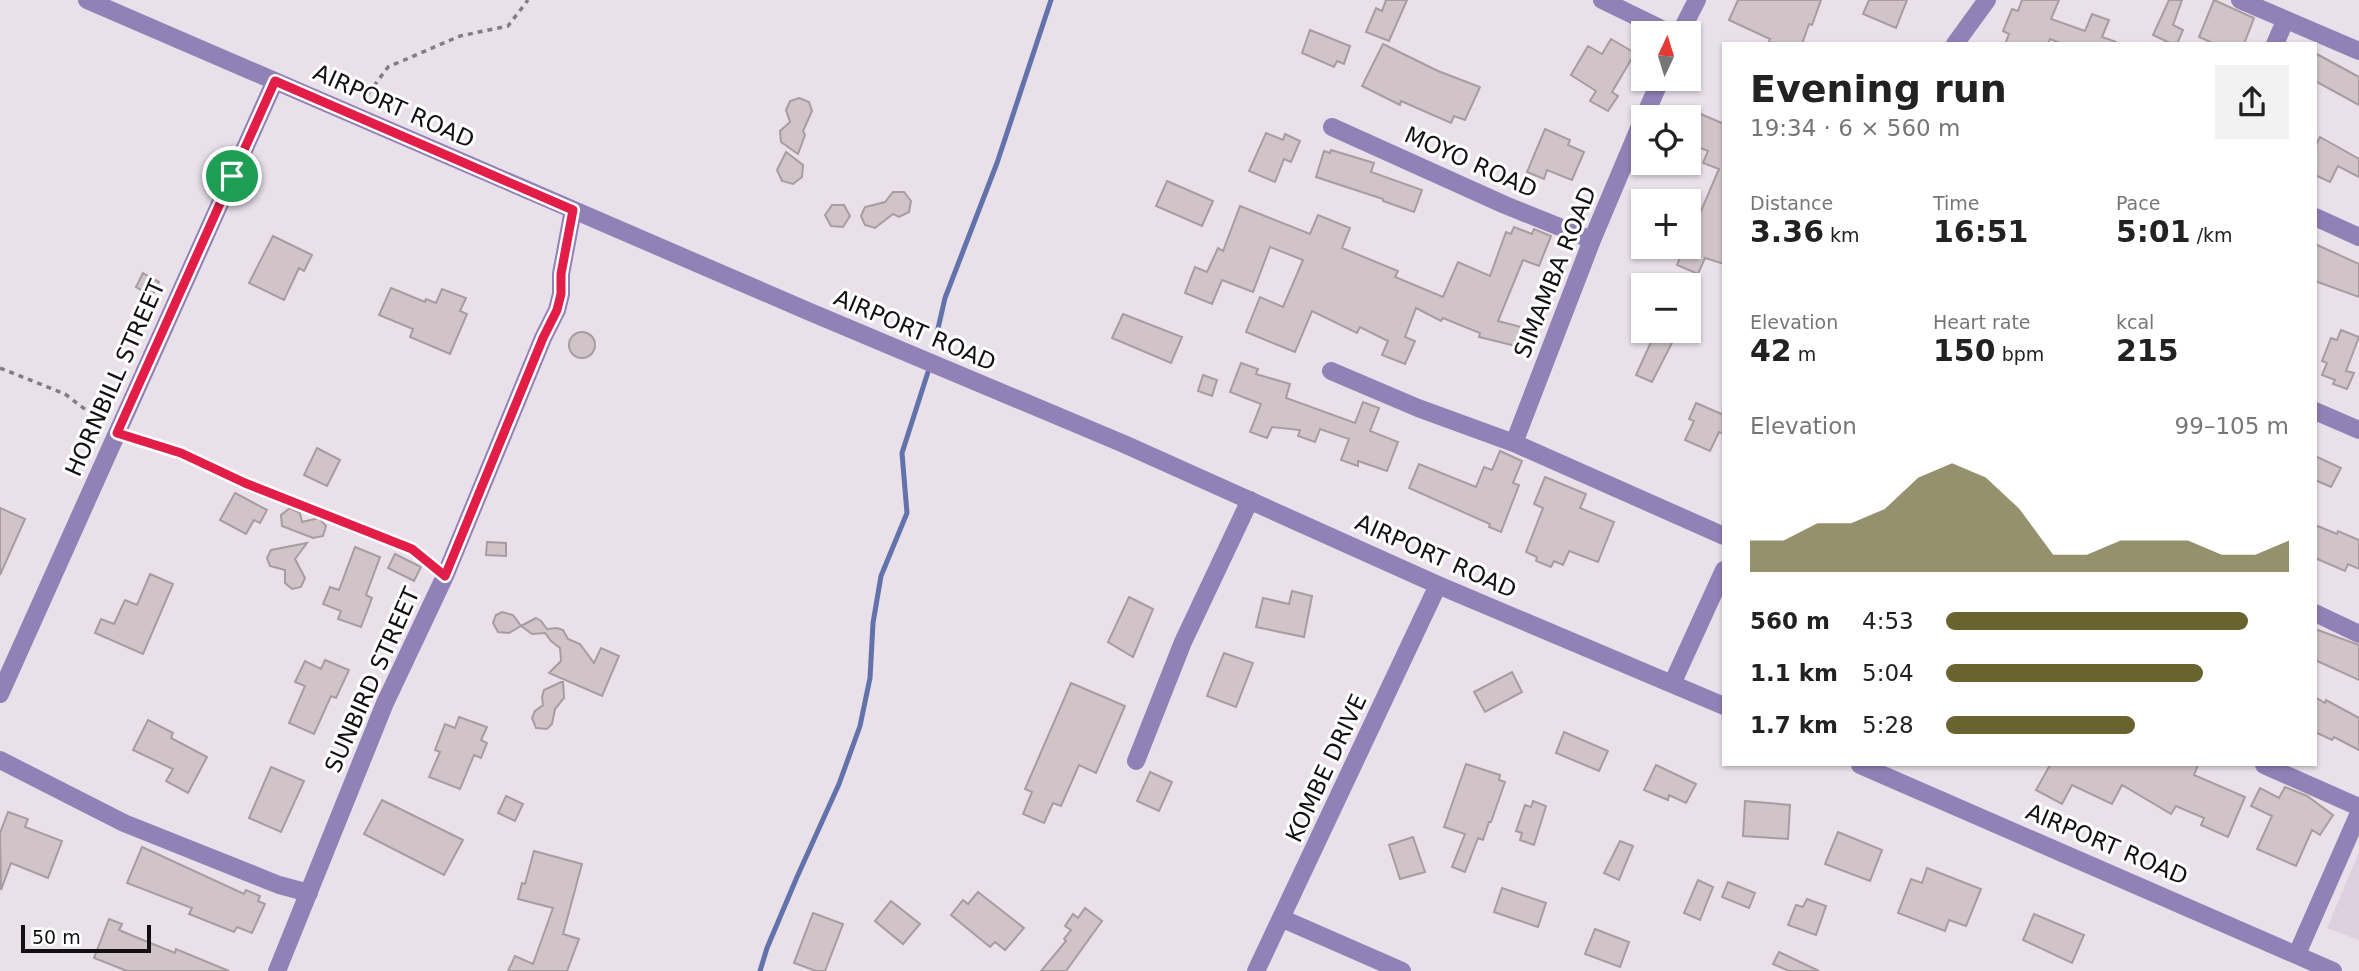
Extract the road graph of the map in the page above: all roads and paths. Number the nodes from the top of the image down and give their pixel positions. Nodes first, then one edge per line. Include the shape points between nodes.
1 (87, 0) edge
2 (528, 0) edge
3 (1602, 0) edge
4 (1698, 0) edge
5 (1987, 0) edge
6 (2240, 0) edge
7 (1645, 21) edge
8 (1687, 21) edge
9 (2285, 21) junction
10 (1956, 42) edge
11 (2276, 42) edge
12 (2359, 51) edge
13 (275, 81) junction
14 (353, 114) junction
15 (1332, 127) dead end
16 (1631, 148) edge
17 (573, 210) junction
18 (2317, 218) edge
19 (2359, 237) edge
20 (1592, 240) junction
21 (0, 368) edge
22 (1331, 372) dead end
23 (2317, 412) edge
24 (2359, 430) edge
25 (117, 433) junction
26 (1514, 443) junction
27 (1250, 500) junction
28 (1722, 535) edge
29 (1722, 574) edge
30 (445, 576) junction
31 (1438, 585) junction
32 (2317, 614) edge
33 (2359, 634) edge
34 (1672, 684) junction
35 (0, 694) edge
36 (1722, 705) edge
37 (0, 760) edge
38 (1136, 761) dead end
39 (1862, 766) edge
40 (2266, 766) edge
41 (2359, 807) edge
42 (2359, 813) edge
43 (309, 893) junction
44 (1283, 919) junction
45 (2297, 954) junction
46 (277, 971) edge
47 (1256, 971) edge
48 (1402, 971) edge
49 (2333, 971) edge

1 - 13 street, AIRPORT ROAD
2 - 14 path via 509,26 460,36 388,67
3 - 7 street
4 - 8 street
5 - 10 street
6 - 9 street
9 - 11 street
9 - 12 street
13 - 14 street, AIRPORT ROAD
13 - 25 street, HORNBILL STREET
14 - 17 street, AIRPORT ROAD
15 - 20 street, MOYO ROAD
16 - 20 street, SIMAMBA ROAD
17 - 27 street, AIRPORT ROAD
17 - 30 street, SUNBIRD STREET via 557,310
18 - 19 street
20 - 26 street, SIMAMBA ROAD
21 - 25 path via 65,394
22 - 26 street
23 - 24 street
25 - 30 path via 181,453 412,549
25 - 35 street, HORNBILL STREET
26 - 28 street
27 - 31 street, AIRPORT ROAD
27 - 38 street via 1183,642
29 - 34 street
30 - 43 street, SUNBIRD STREET via 385,703
31 - 34 street, AIRPORT ROAD
31 - 44 street, KOMBE DRIVE
32 - 33 street
34 - 36 street, AIRPORT ROAD
37 - 43 street via 124,822
39 - 45 street, AIRPORT ROAD
40 - 41 street
42 - 45 street
43 - 46 street, SUNBIRD STREET
44 - 47 street, KOMBE DRIVE
44 - 48 street
45 - 49 street, AIRPORT ROAD

